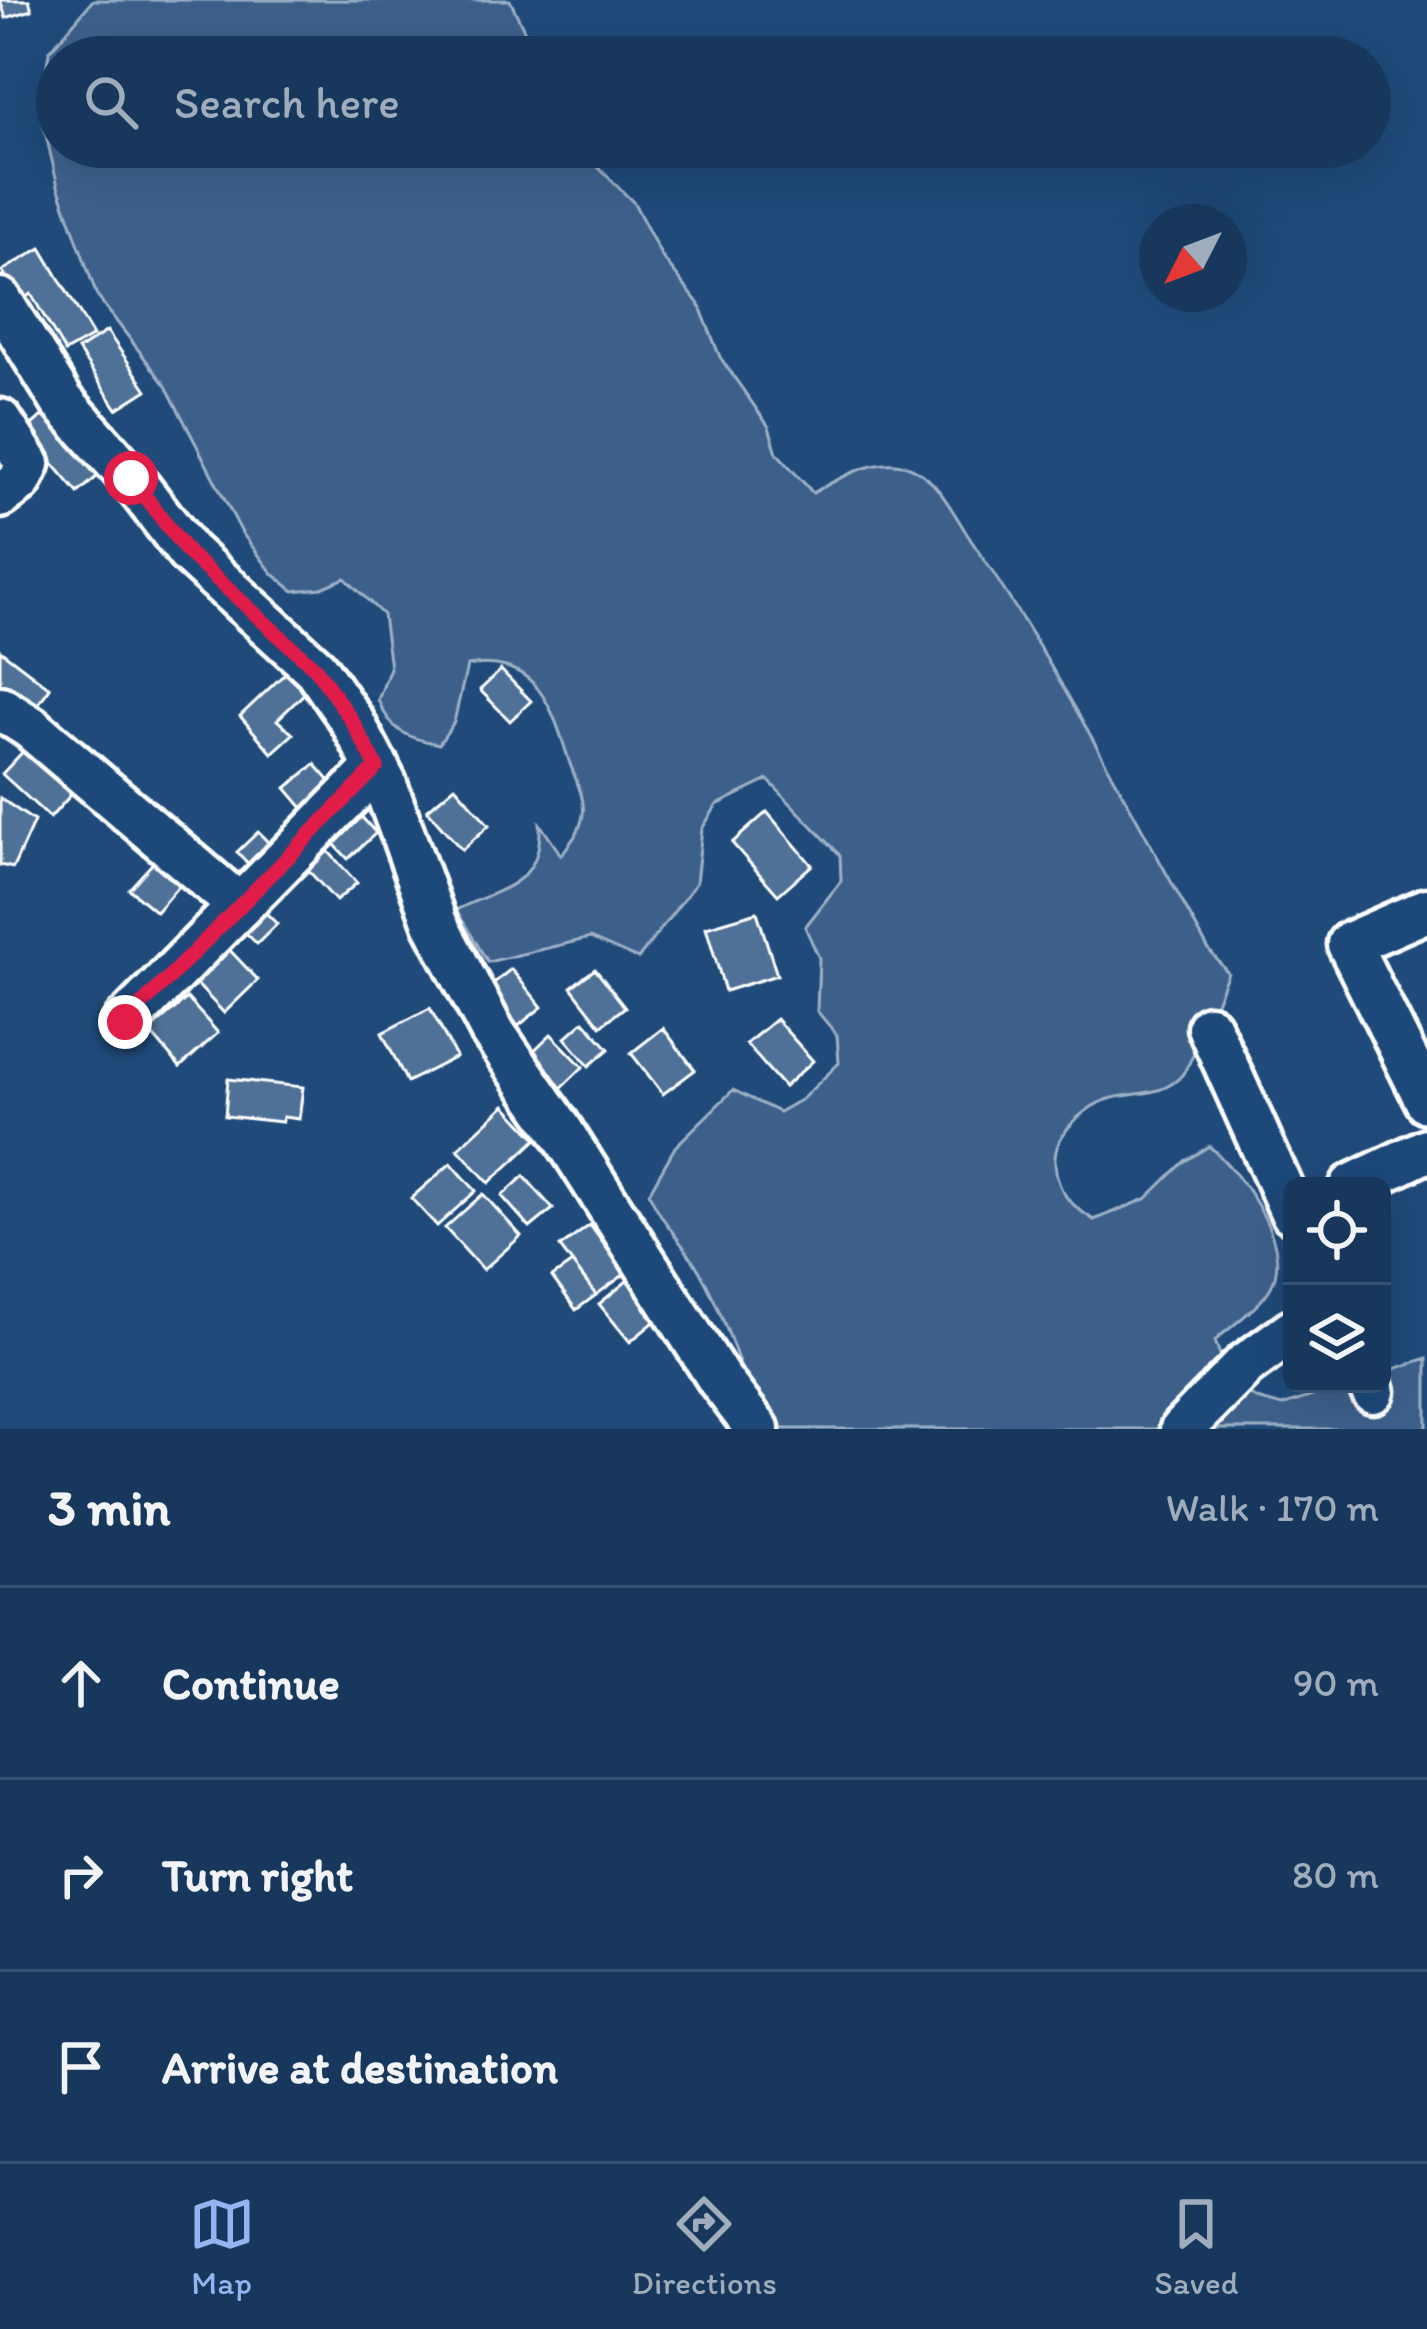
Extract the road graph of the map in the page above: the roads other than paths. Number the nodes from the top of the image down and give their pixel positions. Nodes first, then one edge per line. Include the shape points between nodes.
1 (0, 300) edge
2 (15, 363) edge
3 (0, 422) edge
4 (0, 496) edge
5 (0, 708) edge
6 (377, 767) junction
7 (240, 906) junction
8 (1427, 910) edge
9 (125, 1022) dead end
10 (1209, 1027) dead end
11 (1427, 1101) edge
12 (1427, 1150) edge
13 (1371, 1177) edge
14 (1283, 1192) edge
15 (1283, 1338) edge
16 (758, 1429) edge
17 (1182, 1429) edge

1 - 2 street
2 - 6 street via 62,401 188,553 316,669
3 - 4 street via 28,464
5 - 7 street
6 - 7 street
6 - 16 street via 435,923 492,1031
7 - 9 street
8 - 11 street via 1349,944
10 - 14 street
12 - 13 street
15 - 17 street

